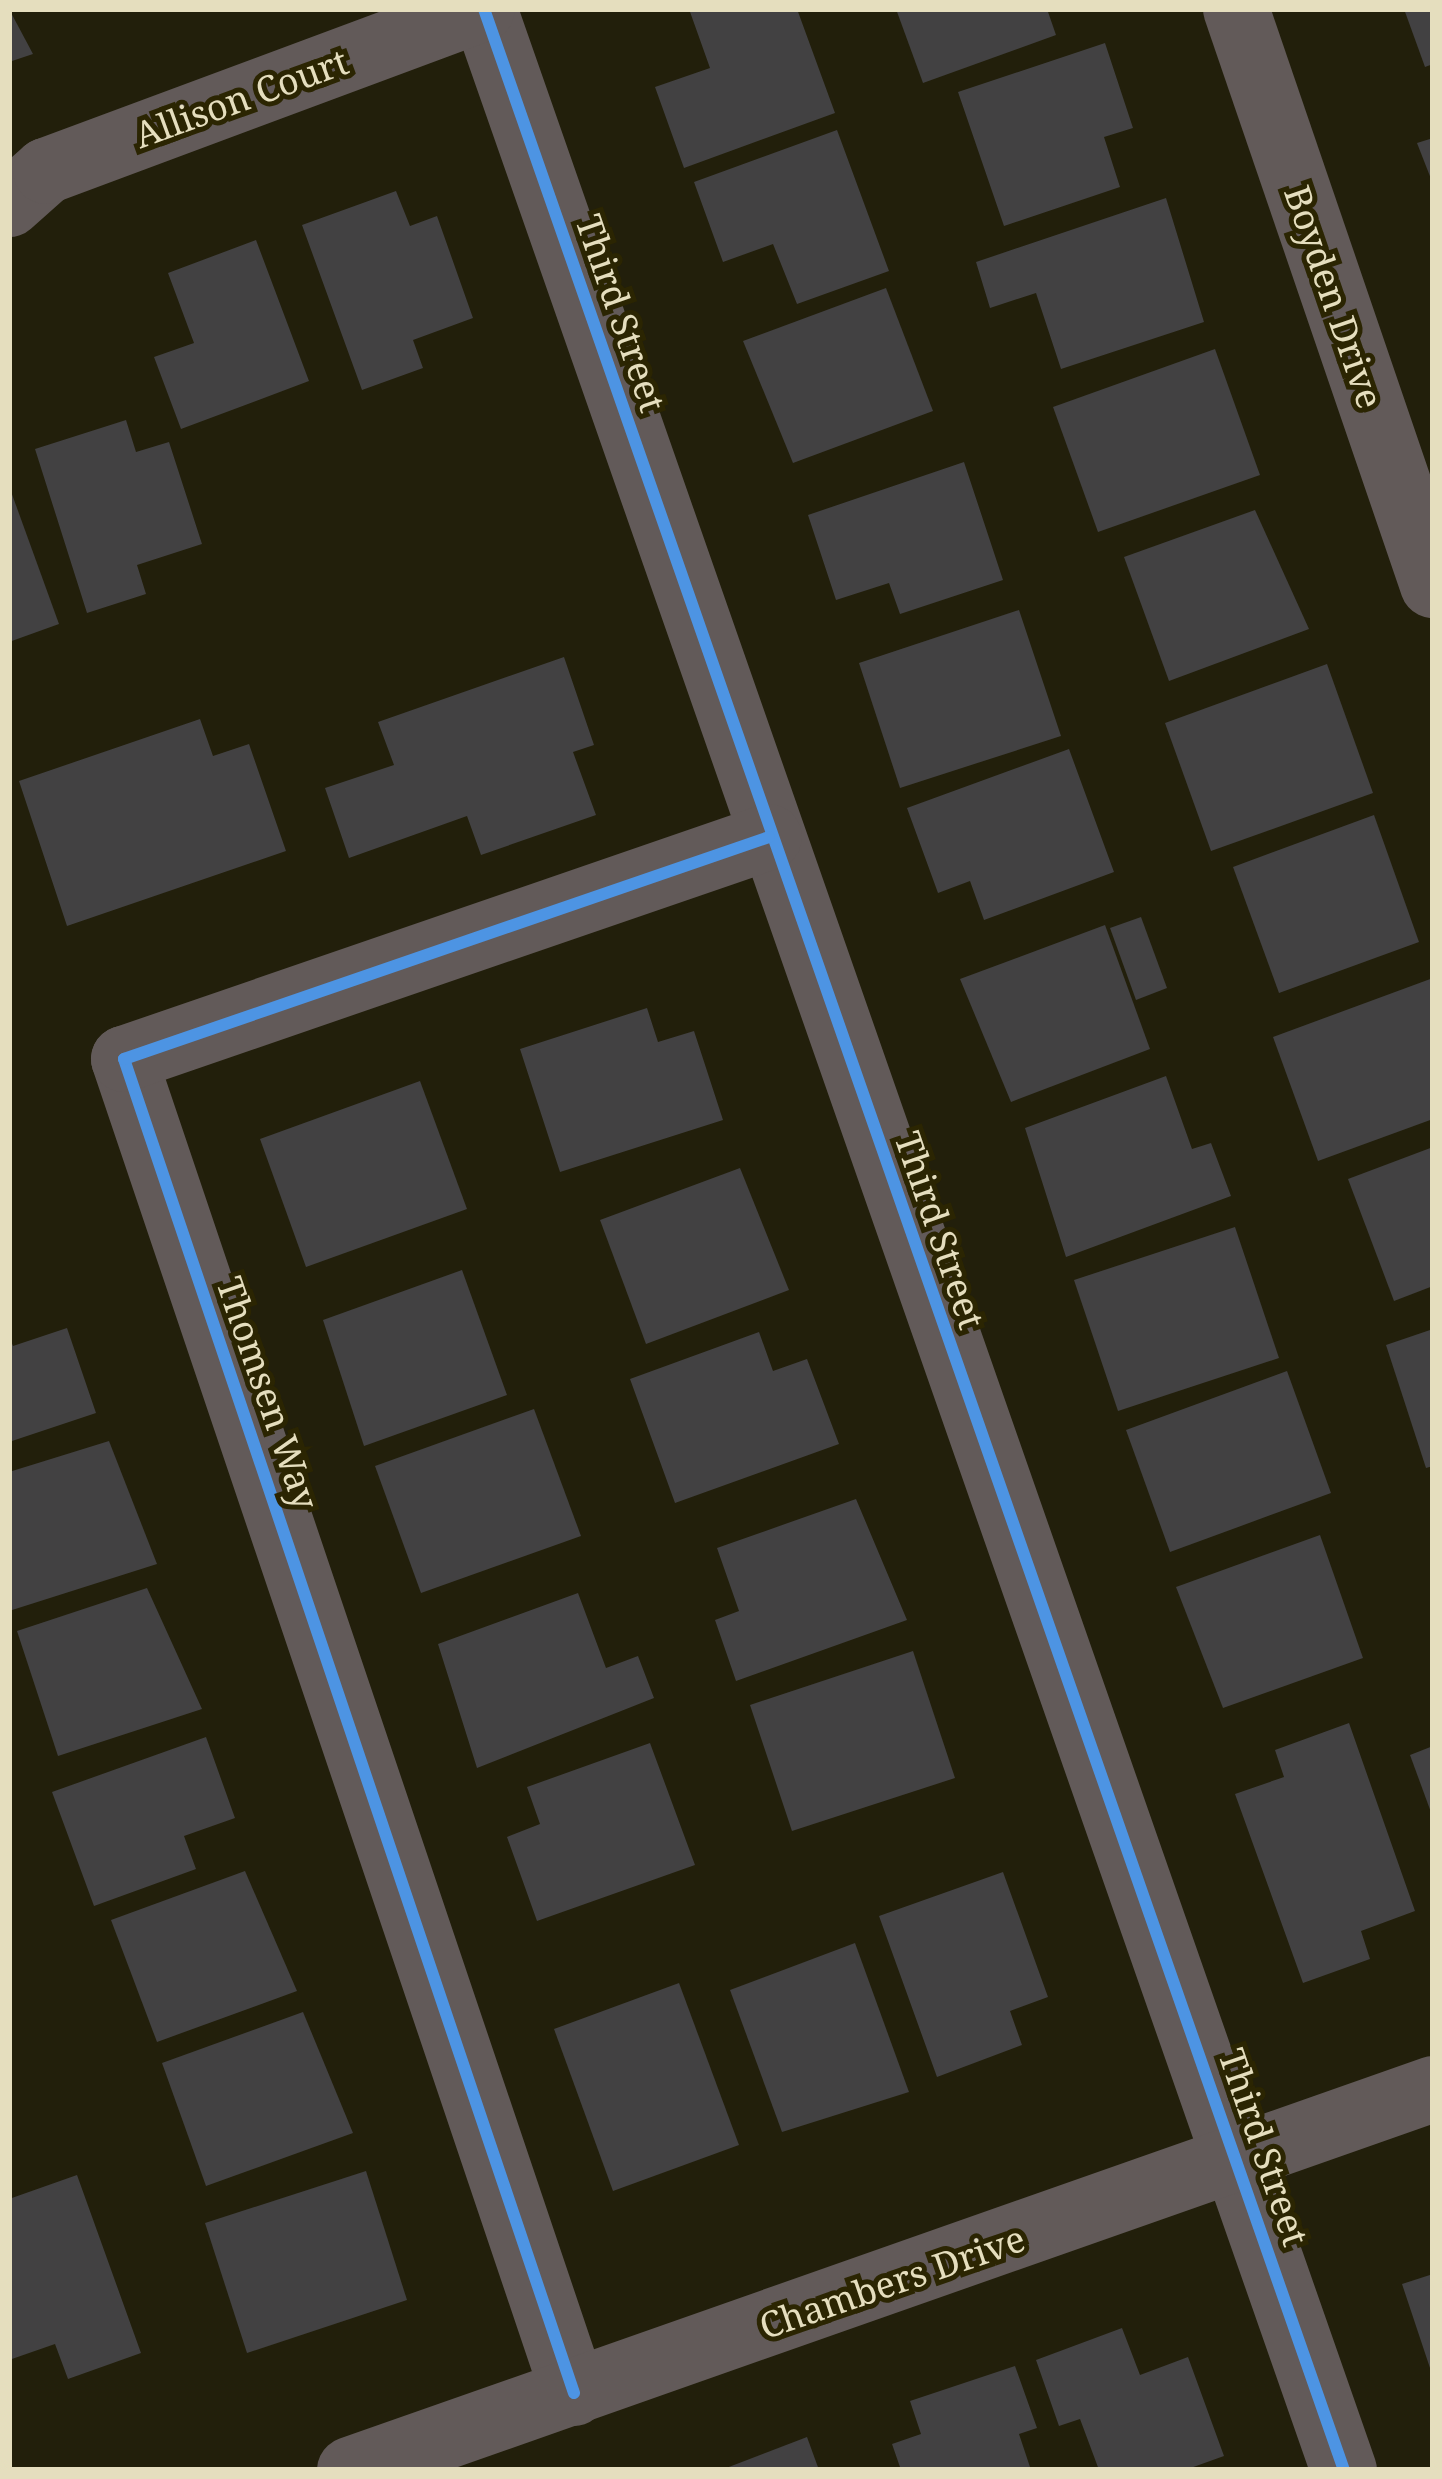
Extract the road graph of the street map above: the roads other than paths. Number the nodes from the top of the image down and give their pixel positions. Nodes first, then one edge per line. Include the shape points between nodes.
1 (483, 9) edge
2 (1236, 9) edge
3 (9, 204) edge
4 (1433, 585) edge
5 (770, 837) junction
6 (1433, 2089) edge
7 (1238, 2161) junction
8 (574, 2393) junction
9 (350, 2470) edge
10 (1344, 2470) edge

1 - 3 street, Allison Court via 46,171
1 - 5 street, Third Street
2 - 4 street, Boyden Drive
5 - 7 street, Third Street
5 - 8 street, Thomsen Way via 124,1059
6 - 7 street, Chambers Drive
7 - 8 street, Chambers Drive
7 - 10 street, Third Street
8 - 9 street, Chambers Drive

